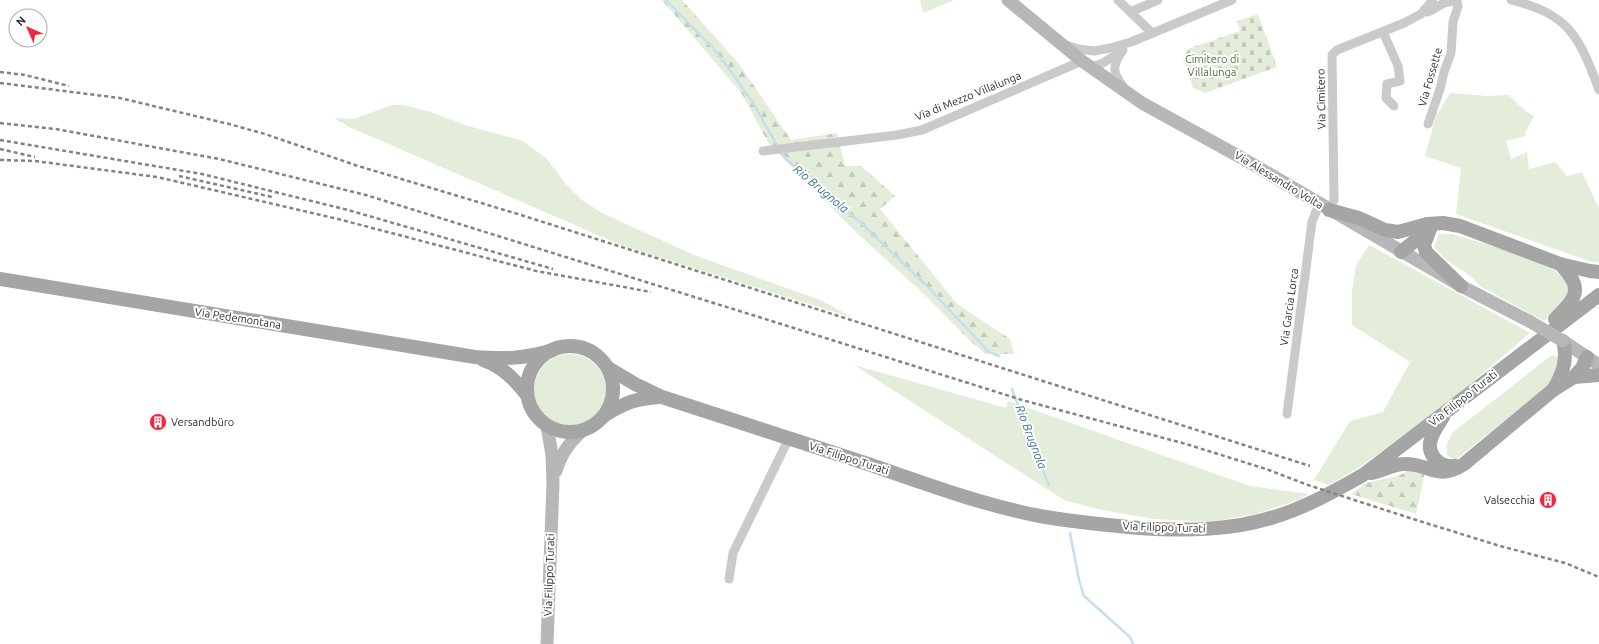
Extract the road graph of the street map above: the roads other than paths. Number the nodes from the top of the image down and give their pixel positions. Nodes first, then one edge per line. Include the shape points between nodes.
1 (1118, 0) edge
2 (1158, 0) edge
3 (1232, 0) edge
4 (1433, 0) edge
5 (1511, 0) edge
6 (1009, 1) edge
7 (1424, 10) junction
8 (1130, 12) junction
9 (1382, 32) junction
10 (1152, 33) junction
11 (1131, 42) junction
12 (1058, 43) junction
13 (1110, 48) junction
14 (1123, 50) junction
15 (1086, 64) junction
16 (1599, 90) edge
17 (1142, 103) junction
18 (1394, 106) dead end
19 (1428, 124) dead end
20 (763, 151) dead end
21 (1324, 207) junction
22 (1424, 228) junction
23 (1401, 252) junction
24 (1560, 264) junction
25 (1599, 272) edge
26 (0, 278) edge
27 (1460, 286) junction
28 (1599, 295) edge
29 (1563, 342) junction
30 (1528, 348) junction
31 (553, 350) junction
32 (475, 357) junction
33 (1586, 357) junction
34 (1599, 365) edge
35 (608, 368) junction
36 (1599, 375) edge
37 (1568, 377) junction
38 (527, 395) junction
39 (662, 397) junction
40 (1448, 410) junction
41 (1287, 414) dead end
42 (605, 415) junction
43 (547, 426) junction
44 (582, 431) junction
45 (789, 438) junction
46 (1462, 465) junction
47 (1363, 475) junction
48 (553, 483) junction
49 (729, 579) dead end
50 (547, 644) edge

1 - 8 street
2 - 8 street
3 - 10 street
4 - 7 street, Via Cimitero
5 - 16 street via 1545,10 1564,24 1578,41
6 - 12 main road, Via Alessandro Volta
7 - 9 street, Via Cimitero via 1404,23
7 - 19 street, Via Fossette via 1428,12 1444,3 1457,0 1451,53
8 - 10 street
9 - 18 street via 1398,66 1400,81 1388,84 1386,98
9 - 21 street, Via Cimitero via 1337,50 1332,55 1334,200
10 - 11 street
11 - 13 street
11 - 14 street
12 - 13 street via 1094,51
12 - 15 main road, Via Alessandro Volta
13 - 15 street
14 - 15 street, Via di Mezzo Villalunga via 1103,63
14 - 17 street via 1117,58 1116,76 1124,88
15 - 17 main road, Via Alessandro Volta
15 - 20 street, Via di Mezzo Villalunga via 922,130 897,136
17 - 21 main road, Via Alessandro Volta
21 - 22 main road via 1385,230 1398,232
21 - 23 main road, Via Alessandro Volta
21 - 41 street, Via Garcia Lorca via 1312,222
22 - 23 main road
22 - 24 main road via 1443,223 1470,229
22 - 27 main road via 1426,252
23 - 27 main road, Via Alessandro Volta
24 - 25 main road
24 - 30 main road via 1573,279 1574,294 1567,307
26 - 32 main road, Via Pedemontana
27 - 29 main road, Via Alessandro Volta, bridge via 1529,321
28 - 30 main road, Via Filippo Turati
29 - 33 main road, Via Alessandro Volta
29 - 37 main road
30 - 40 main road, Via Filippo Turati
31 - 32 main road via 520,358
31 - 35 main road via 574,346 584,348 594,353
31 - 38 main road via 541,357 532,368
32 - 38 main road via 488,361 509,375
33 - 34 main road, Via Alessandro Volta
33 - 37 main road via 1572,367
35 - 39 main road, Via Filippo Turati
35 - 42 main road via 613,392 611,404
36 - 37 main road
37 - 46 main road
38 - 43 main road via 534,413
39 - 42 main road, Via Filippo Turati via 628,401
39 - 45 main road, Via Filippo Turati
40 - 46 main road via 1431,438 1430,445 1435,459 1441,464 1451,467
40 - 47 main road, Via Filippo Turati
42 - 44 main road via 595,425
43 - 44 main road via 564,432
43 - 48 main road
44 - 48 main road via 571,441 560,458
45 - 47 main road, Via Filippo Turati via 1012,510 1099,525 1167,530 1226,527 1274,517 1322,498
45 - 49 street via 733,553
46 - 47 main road via 1454,470 1436,472 1413,464 1402,464
48 - 50 main road, Via Filippo Turati

